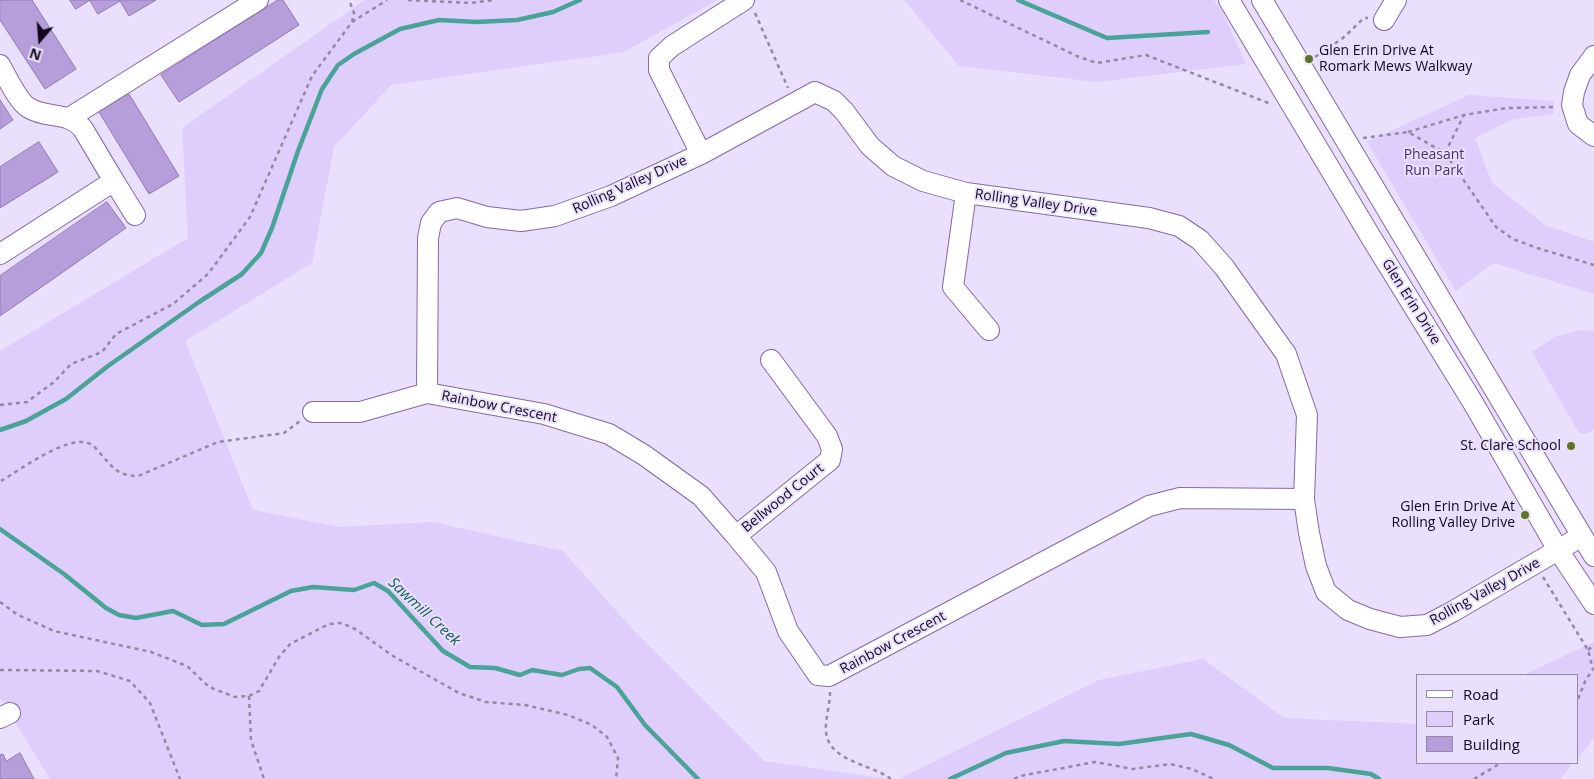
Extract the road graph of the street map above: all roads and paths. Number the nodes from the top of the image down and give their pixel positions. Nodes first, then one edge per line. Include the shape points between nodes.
1 (258, 0) edge
2 (349, 0) edge
3 (387, 0) edge
4 (408, 0) edge
5 (493, 0) edge
6 (960, 0) edge
7 (1229, 0) edge
8 (1262, 0) edge
9 (1396, 0) edge
10 (749, 4) edge
11 (1384, 20) joint
12 (352, 22) junction
13 (1594, 56) edge
14 (1314, 57) dead end
15 (0, 67) edge
16 (795, 103) junction
17 (1273, 104) dead end
18 (1574, 111) junction
19 (1464, 115) junction
20 (69, 118) junction
21 (1408, 132) junction
22 (1594, 136) edge
23 (1363, 138) dead end
24 (1446, 153) junction
25 (701, 154) junction
26 (114, 181) junction
27 (966, 193) junction
28 (135, 215) dead end
29 (0, 254) edge
30 (1594, 265) edge
31 (989, 330) dead end
32 (770, 360) dead end
33 (427, 393) junction
34 (0, 405) edge
35 (313, 412) joint
36 (1, 481) edge
37 (1304, 498) junction
38 (736, 536) junction
39 (1582, 536) junction
40 (1558, 550) junction
41 (1594, 556) edge
42 (1534, 564) junction
43 (0, 602) edge
44 (1594, 604) edge
45 (1594, 645) edge
46 (1588, 650) junction
47 (1594, 669) edge
48 (0, 670) edge
49 (832, 675) junction
50 (249, 696) junction
51 (1579, 696) edge
52 (1499, 764) edge
53 (180, 779) edge
54 (264, 779) edge
55 (616, 779) edge
56 (891, 779) edge
57 (1014, 779) edge
58 (1214, 779) edge
59 (1474, 779) edge

1 - 20 street
2 - 12 path via 354,14
3 - 12 path
4 - 5 path via 471,3
6 - 17 path via 1097,63 1146,55
7 - 40 street, Glen Erin Drive via 1472,401
8 - 39 street, Glen Erin Drive
9 - 11 street
10 - 16 path
10 - 25 street via 672,46 659,58 659,70
11 - 14 path via 1364,18 1343,38
12 - 34 path via 312,76 250,217 208,274 173,304 116,334 102,352 71,364 54,382 27,402
13 - 18 street via 1580,75 1574,92
15 - 20 street via 26,106
16 - 25 street, Rolling Valley Drive
16 - 27 street, Rolling Valley Drive via 816,92 834,101 870,146 893,166 923,181
18 - 19 path via 1558,107 1507,108
18 - 22 street via 1578,124
19 - 21 path
19 - 24 path
20 - 26 street via 84,129
21 - 23 path
21 - 24 path
24 - 30 path via 1496,227 1513,239
25 - 33 street, Rolling Valley Drive via 611,196 555,216 521,221 457,208 440,212 431,223 428,238
26 - 28 street
26 - 29 street
27 - 31 street via 953,287
27 - 37 street, Rolling Valley Drive via 1149,218 1180,226 1200,240 1224,267 1286,354 1307,415
32 - 38 street, Bellwood Court via 827,436 832,449 830,460
33 - 35 street, Rainbow Crescent via 360,412
33 - 38 street, Rainbow Crescent via 544,414 610,434 701,496
35 - 36 path via 284,433 218,442 138,476 125,476 92,444 76,442 56,448
37 - 42 street, Rolling Valley Drive via 1316,566 1326,592 1348,610 1370,619 1400,627 1427,625
37 - 49 street, Rainbow Crescent via 1180,498 1149,506
38 - 49 street, Rainbow Crescent via 766,572 788,631 810,666 818,675
39 - 40 street, Rolling Valley Drive
39 - 41 street, Glen Erin Drive
40 - 42 street, Rolling Valley Drive
40 - 44 street, Glen Erin Drive
42 - 46 path
43 - 50 path via 18,615 54,631 151,652 187,666 209,687 235,697
45 - 46 path
46 - 47 path
47 - 51 path
48 - 53 path via 97,671 130,681 150,702
49 - 56 path via 826,733 830,744 842,756
50 - 54 path via 251,740
50 - 55 path via 259,691 290,644 329,624 342,624 459,693 486,702 542,709 592,725 607,737 618,758
52 - 59 path
57 - 58 path via 1095,762 1134,769 1170,764

